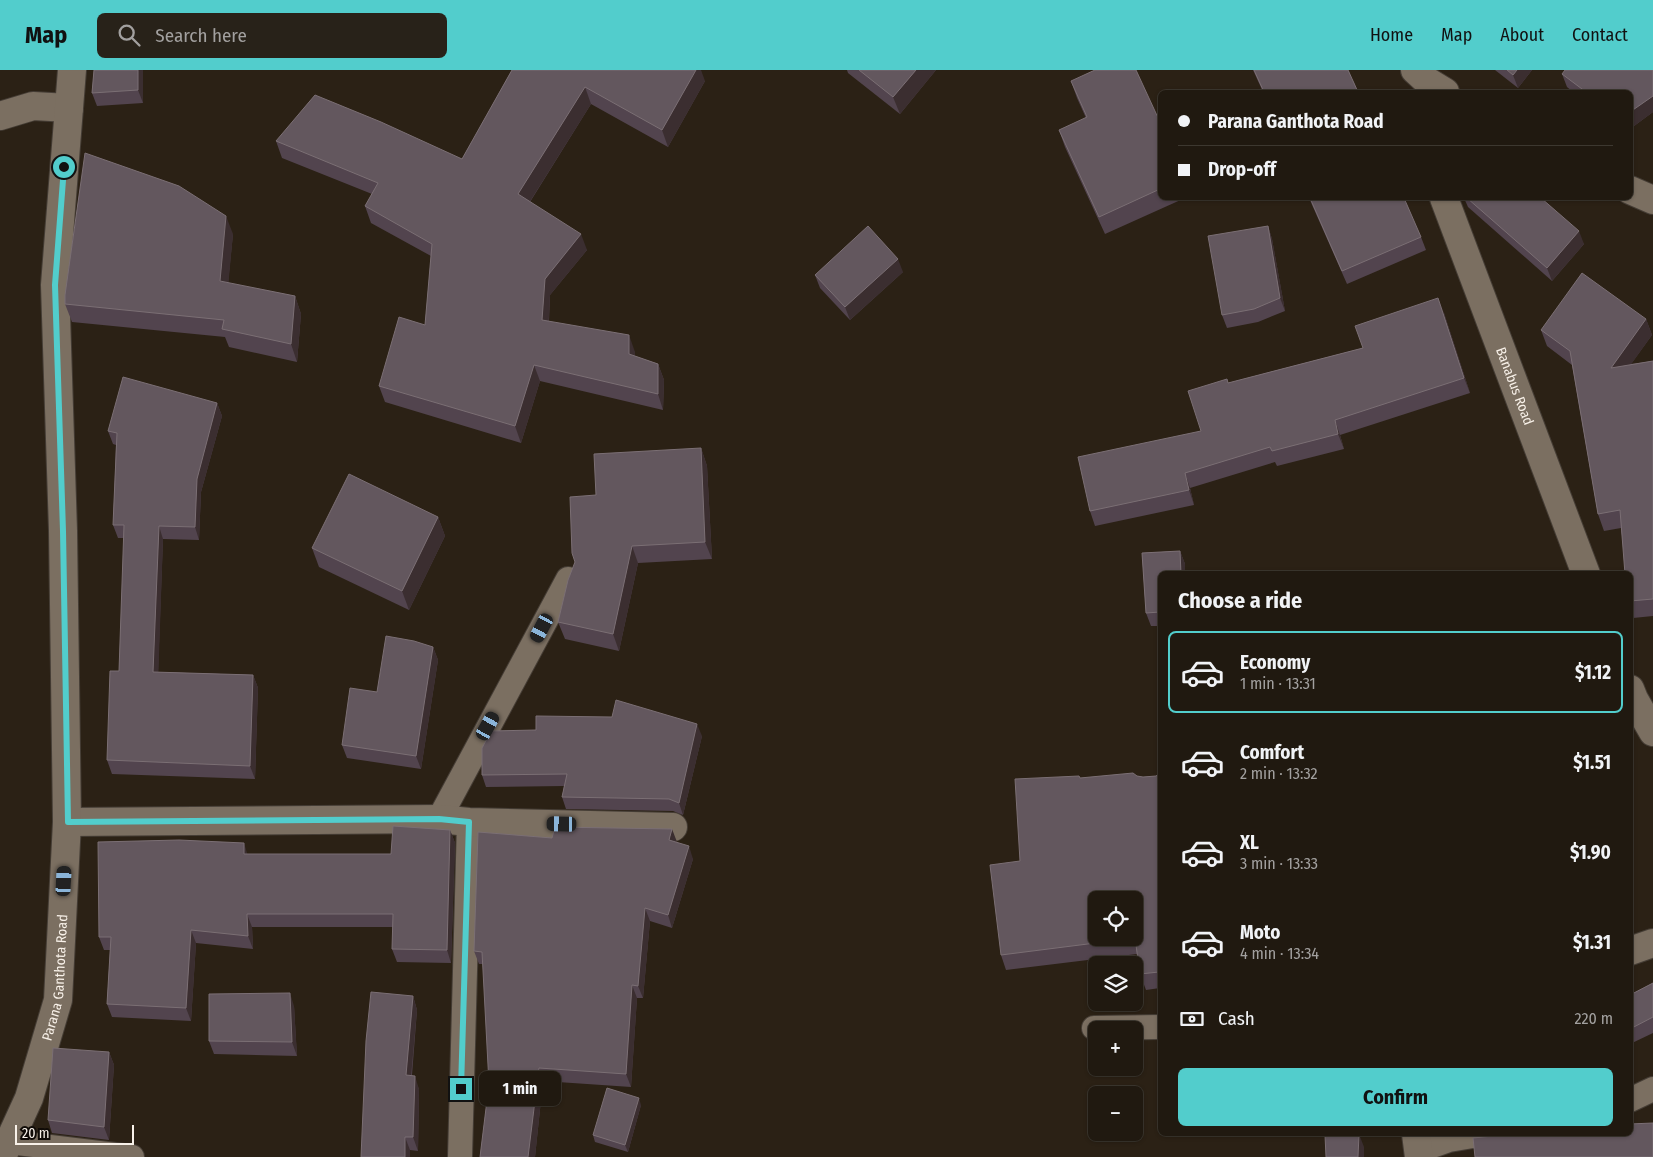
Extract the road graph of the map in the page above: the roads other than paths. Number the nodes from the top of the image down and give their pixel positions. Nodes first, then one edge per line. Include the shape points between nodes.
1 (72, 70) edge
2 (69, 108) junction
3 (0, 116) edge
4 (1633, 191) edge
5 (1445, 200) edge
6 (1653, 200) edge
7 (1585, 571) edge
8 (568, 579) edge
9 (1633, 699) edge
10 (1653, 732) edge
11 (439, 819) junction
12 (68, 822) junction
13 (469, 822) junction
14 (673, 827) edge
15 (1653, 943) edge
16 (1633, 950) edge
17 (1143, 1028) edge
18 (1158, 1028) edge
19 (1653, 1089) edge
20 (1633, 1099) edge
21 (1473, 1136) edge
22 (1418, 1147) edge
23 (5, 1150) edge
24 (132, 1157) edge
25 (460, 1157) edge

1 - 2 street, Parana Ganthota Road
2 - 3 street via 33,106
2 - 12 street, Parana Ganthota Road via 55,285
4 - 6 street
5 - 7 street, Banabus Road
8 - 11 lane
9 - 10 street
11 - 12 street
11 - 13 street
12 - 23 street, Parana Ganthota Road via 58,1000 29,1098
13 - 14 street
13 - 25 lane
15 - 16 street
17 - 18 lane
19 - 20 lane
21 - 22 lane
23 - 24 lane

